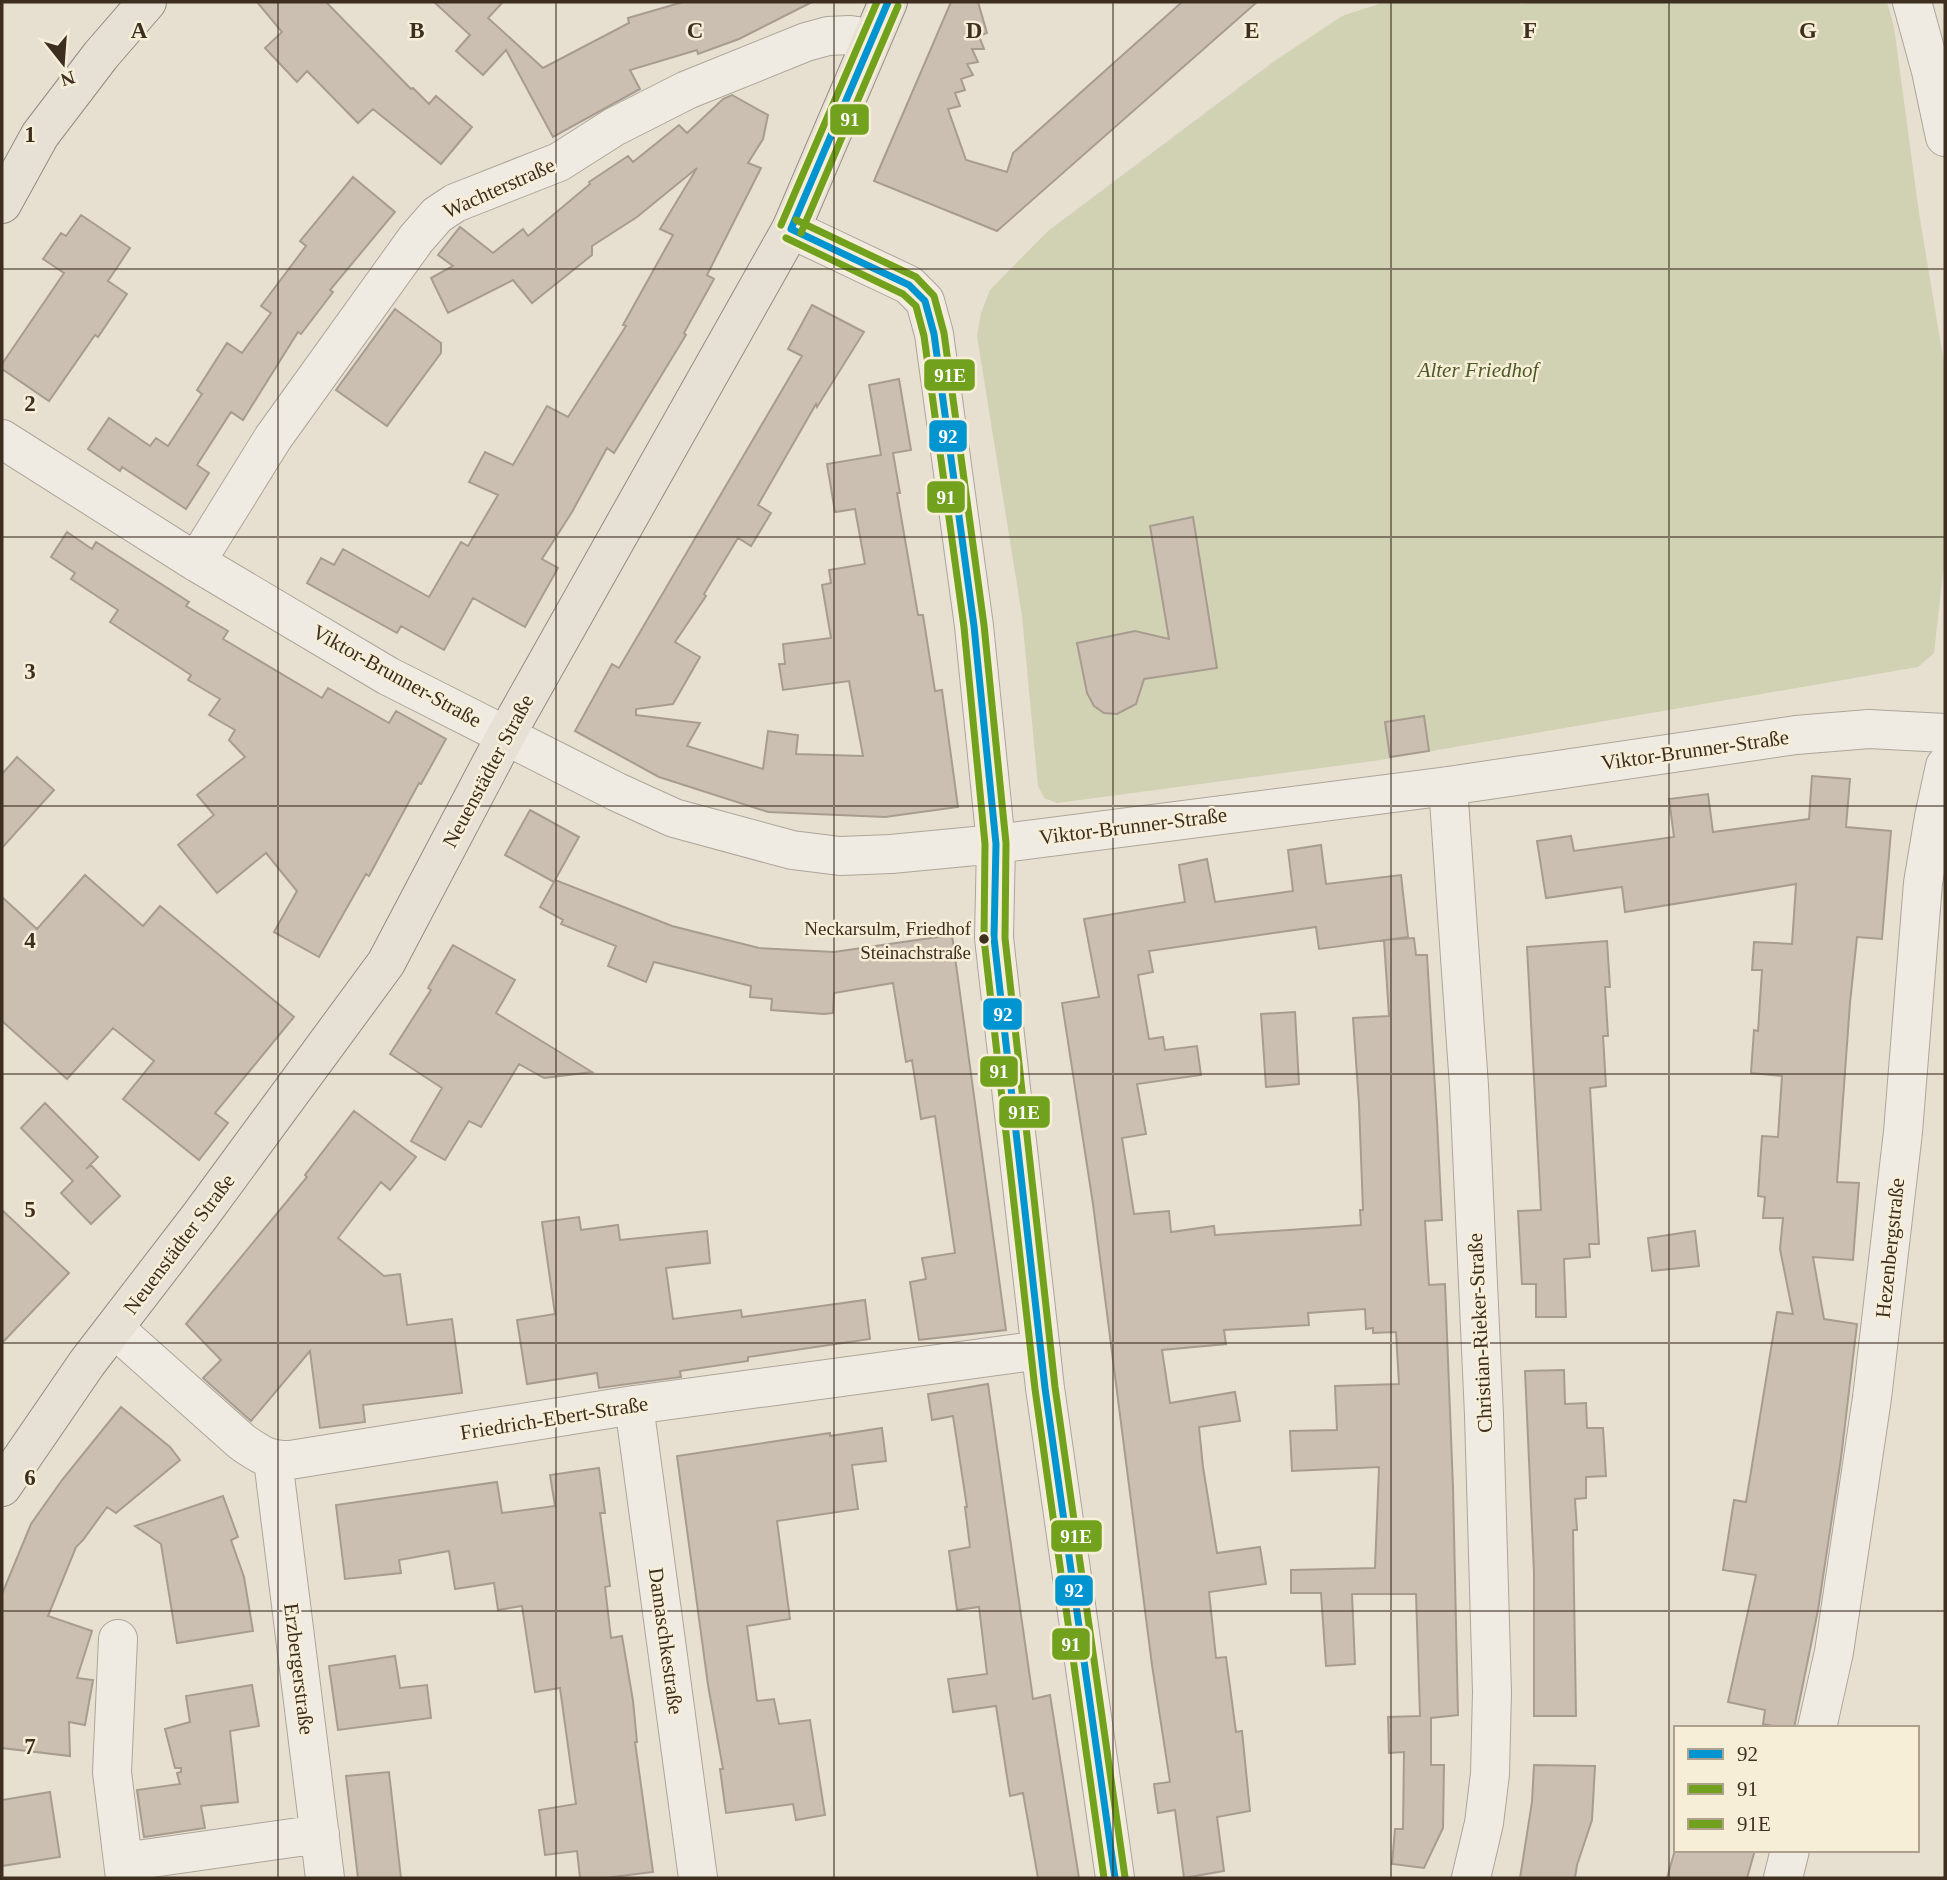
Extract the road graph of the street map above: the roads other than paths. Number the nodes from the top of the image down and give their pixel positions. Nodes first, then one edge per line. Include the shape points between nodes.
1 (147, 2) edge
2 (888, 2) edge
3 (1912, 2) edge
4 (871, 38) junction
5 (1945, 137) edge
6 (2, 204) edge
7 (792, 229) junction
8 (2, 439) edge
9 (196, 562) junction
10 (1945, 733) edge
11 (506, 735) junction
12 (1945, 766) edge
13 (1448, 786) junction
14 (996, 844) junction
15 (115, 1329) junction
16 (1041, 1350) junction
17 (634, 1405) junction
18 (273, 1460) junction
19 (2, 1487) edge
20 (118, 1640) dead end
21 (1817, 1726) edge
22 (320, 1833) junction
23 (1790, 1852) edge
24 (124, 1870) edge
25 (326, 1878) edge
26 (698, 1878) edge
27 (1115, 1878) edge
28 (1471, 1878) edge
29 (1783, 1878) edge

1 - 6 main road via 40,135
2 - 4 main road, Neuenstädter Straße
3 - 5 street
4 - 7 main road, Neuenstädter Straße
4 - 9 street, Wachterstraße via 850,34 806,42 699,85 614,127 559,162 455,203 437,215 273,438
7 - 11 main road, Neuenstädter Straße
7 - 14 street via 909,285 925,302 934,334 974,626
8 - 9 street, Viktor-Brunner-Straße
9 - 11 street, Viktor-Brunner-Straße via 388,676
10 - 13 street, Viktor-Brunner-Straße via 1870,729 1796,734
11 - 14 street, Viktor-Brunner-Straße via 674,818 792,850 855,855
11 - 15 main road, Neuenstädter Straße via 386,963
12 - 21 street, Hezenbergstraße via 1923,883 1903,1132 1872,1398 1834,1652
13 - 14 street, Viktor-Brunner-Straße
13 - 28 street, Christian-Rieker-Straße via 1469,1087 1492,1692 1490,1774
14 - 16 street via 994,938
15 - 18 street via 242,1441
15 - 19 main road, Neuenstädter Straße
16 - 17 street, Friedrich-Ebert-Straße
16 - 27 street
17 - 18 street, Friedrich-Ebert-Straße
17 - 26 street, Damaschkestraße
18 - 22 street, Erzbergerstraße
20 - 24 street via 112,1772
22 - 24 street
22 - 25 street, Erzbergerstraße
23 - 29 street

